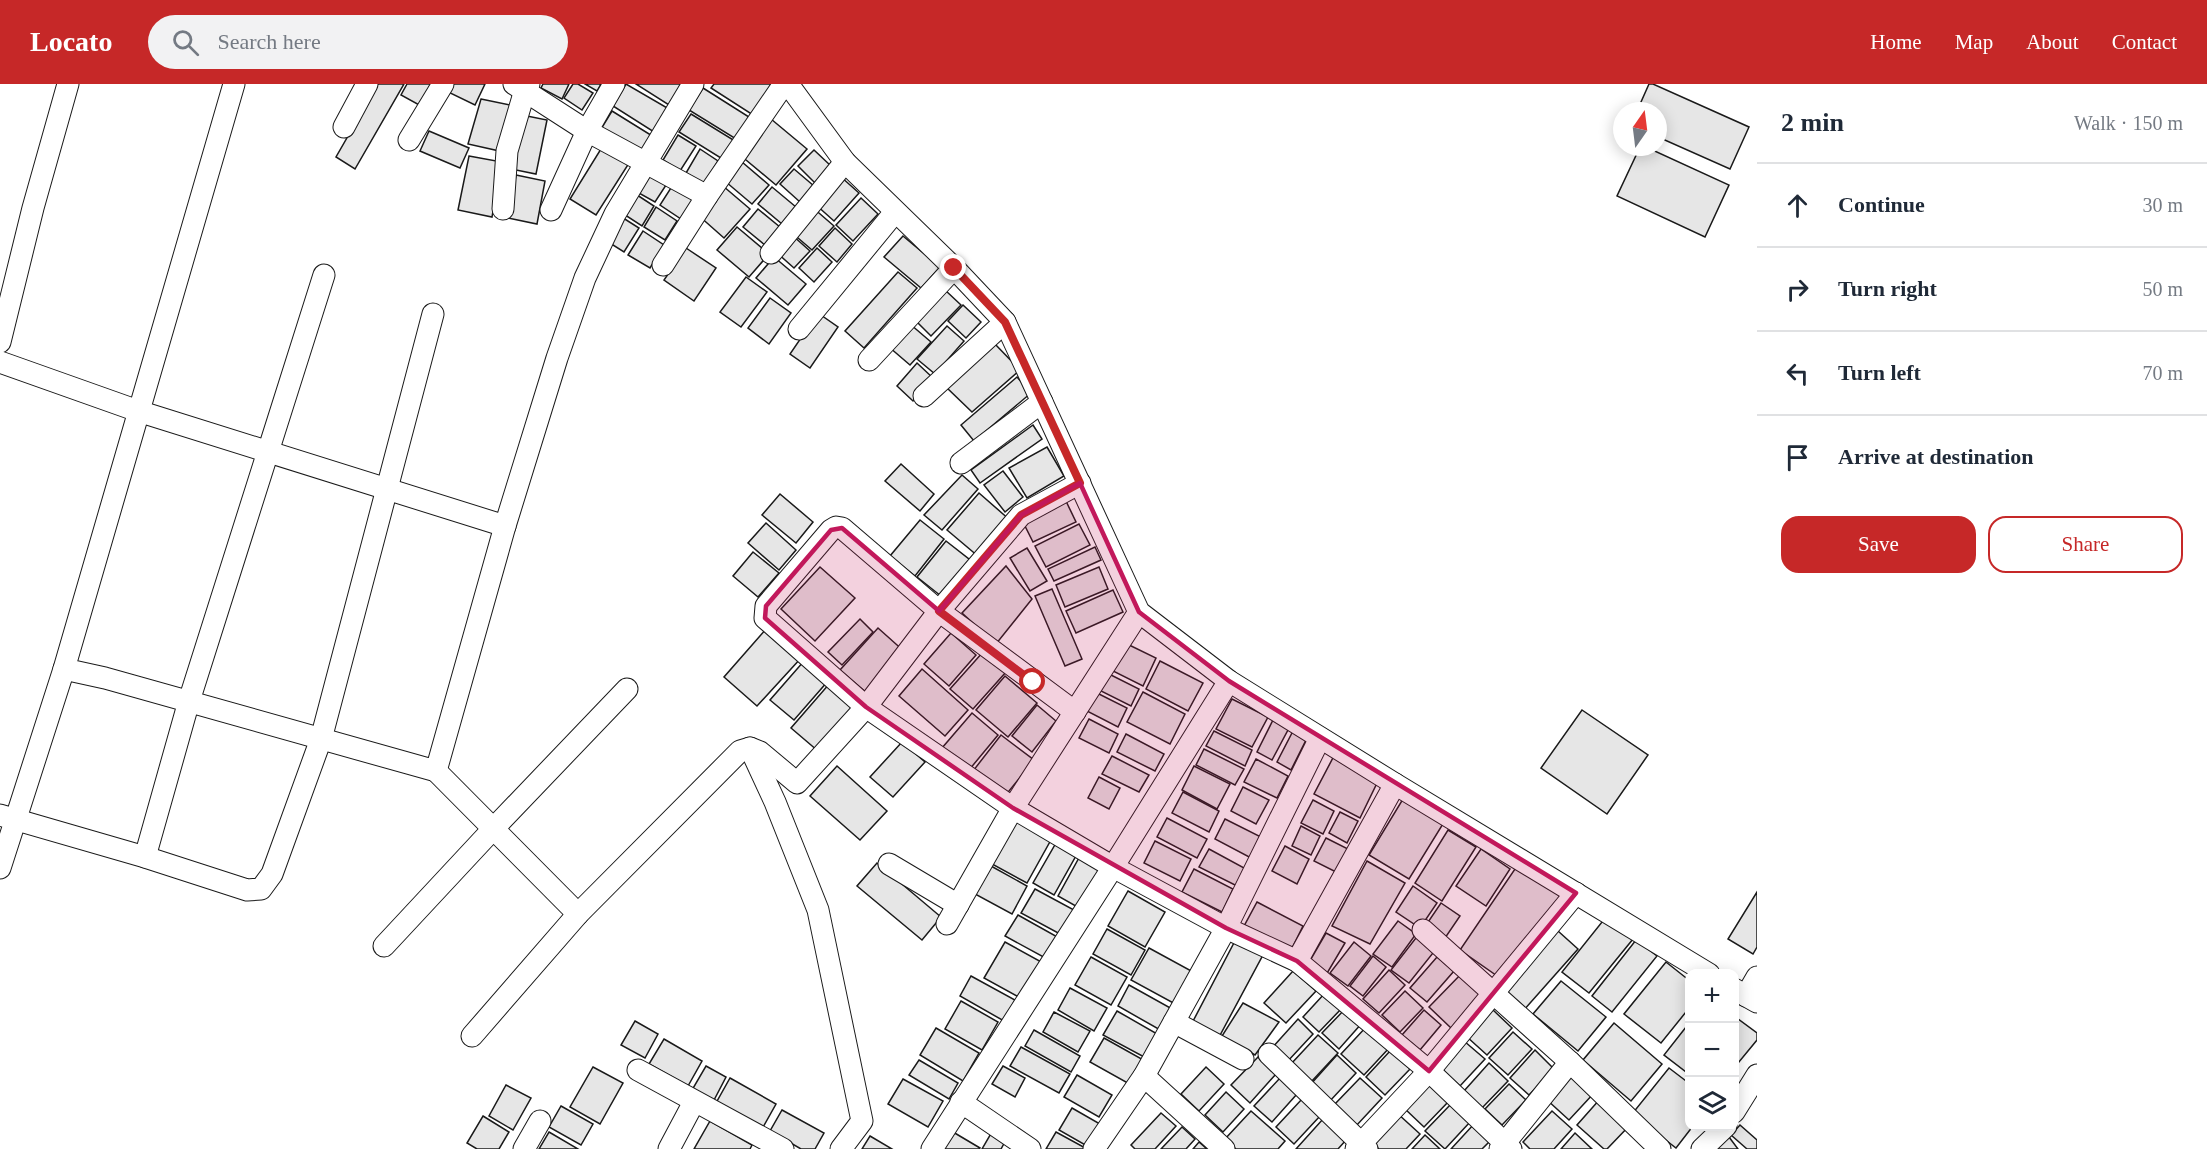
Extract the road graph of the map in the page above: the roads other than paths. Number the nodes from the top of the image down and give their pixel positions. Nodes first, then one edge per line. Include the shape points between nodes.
1 (68, 84) edge
2 (234, 84) edge
3 (367, 84) edge
4 (443, 84) edge
5 (614, 84) edge
6 (693, 84) edge
7 (523, 86) edge
8 (790, 86) edge
9 (344, 127) dead end
10 (587, 130) junction
11 (409, 140) dead end
12 (647, 162) junction
13 (845, 162) junction
14 (707, 196) junction
15 (503, 209) dead end
16 (551, 210) dead end
17 (895, 212) junction
18 (771, 253) dead end
19 (663, 265) dead end
20 (954, 268) junction
21 (324, 275) dead end
22 (433, 314) dead end
23 (1005, 322) junction
24 (799, 328) dead end
25 (0, 342) edge
26 (869, 360) dead end
27 (0, 362) edge
28 (924, 396) dead end
29 (1042, 402) junction
30 (138, 411) junction
31 (268, 453) junction
32 (962, 464) dead end
33 (1080, 483) junction
34 (387, 489) junction
35 (505, 526) junction
36 (939, 611) junction
37 (1139, 612) junction
38 (64, 669) junction
39 (1229, 681) junction
40 (627, 689) dead end
41 (189, 701) junction
42 (866, 707) junction
43 (1075, 712) junction
44 (1320, 738) junction
45 (321, 739) junction
46 (750, 748) junction
47 (436, 771) junction
48 (1395, 784) junction
49 (1013, 808) junction
50 (8, 818) edge
51 (493, 829) junction
52 (146, 857) junction
53 (889, 864) dead end
54 (1113, 867) junction
55 (0, 868) edge
56 (1576, 893) junction
57 (958, 905) junction
58 (578, 914) junction
59 (947, 924) dead end
60 (1226, 928) junction
61 (1424, 930) dead end
62 (384, 946) dead end
63 (1297, 961) junction
64 (1701, 969) edge
65 (1757, 977) edge
66 (1493, 995) junction
67 (1746, 996) edge
68 (1174, 1022) junction
69 (472, 1036) dead end
70 (1269, 1054) dead end
71 (1244, 1059) dead end
72 (1570, 1062) junction
73 (638, 1070) dead end
74 (1429, 1071) junction
75 (1757, 1075) edge
76 (1144, 1076) junction
77 (694, 1101) junction
78 (961, 1102) junction
79 (1739, 1104) edge
80 (540, 1121) dead end
81 (1721, 1131) edge
82 (1362, 1147) edge
83 (1505, 1147) edge
84 (524, 1149) edge
85 (669, 1149) edge
86 (783, 1149) edge
87 (841, 1149) edge
88 (932, 1149) edge
89 (1030, 1149) edge
90 (1094, 1149) edge
91 (1224, 1149) edge
92 (1660, 1149) edge
93 (1702, 1149) edge

1 - 25 street
2 - 30 street
3 - 9 street
4 - 11 street
5 - 10 street
6 - 12 street
7 - 10 street
7 - 15 street via 507,151
8 - 13 street
8 - 14 street
10 - 12 street
10 - 16 street
12 - 14 street
12 - 35 street via 615,214 585,278
13 - 17 street
13 - 18 street
14 - 19 street
17 - 20 street
17 - 24 street
20 - 23 street
20 - 26 street
21 - 31 street
22 - 34 street
23 - 28 street
23 - 29 street
27 - 30 street
29 - 32 street
29 - 33 street
30 - 31 street
30 - 38 street
31 - 34 street
31 - 41 street
33 - 36 street via 1021,515
33 - 37 street
34 - 35 street
34 - 45 street
35 - 47 street
36 - 42 street
36 - 42 street via 842,528 836,527 766,606 765,618
36 - 43 street
37 - 39 street
37 - 43 street
38 - 41 street
38 - 50 street
39 - 44 street
39 - 54 street
40 - 51 street
41 - 45 street
41 - 52 street
42 - 46 street via 797,783
42 - 49 street
43 - 49 street
44 - 48 street
44 - 60 street
45 - 47 street
45 - 52 street via 272,874 261,889 248,890
46 - 58 street via 740,751
46 - 87 street via 818,910 862,1122
47 - 51 street
48 - 56 street
48 - 63 street
49 - 54 street
49 - 57 street
50 - 52 street
50 - 55 street
51 - 58 street
51 - 62 street
53 - 57 street
54 - 60 street
54 - 78 street
56 - 64 street
56 - 66 street
57 - 59 street
58 - 69 street
60 - 63 street
60 - 68 street
61 - 66 street
63 - 74 street
65 - 67 street
66 - 72 street
66 - 74 street
68 - 71 street
68 - 76 street
70 - 82 street
72 - 83 street
72 - 92 street
73 - 77 street
74 - 82 street
74 - 83 street
75 - 79 street
76 - 90 street
76 - 91 street
77 - 85 street
77 - 86 street
78 - 88 street
78 - 89 street
80 - 84 street
81 - 93 street

